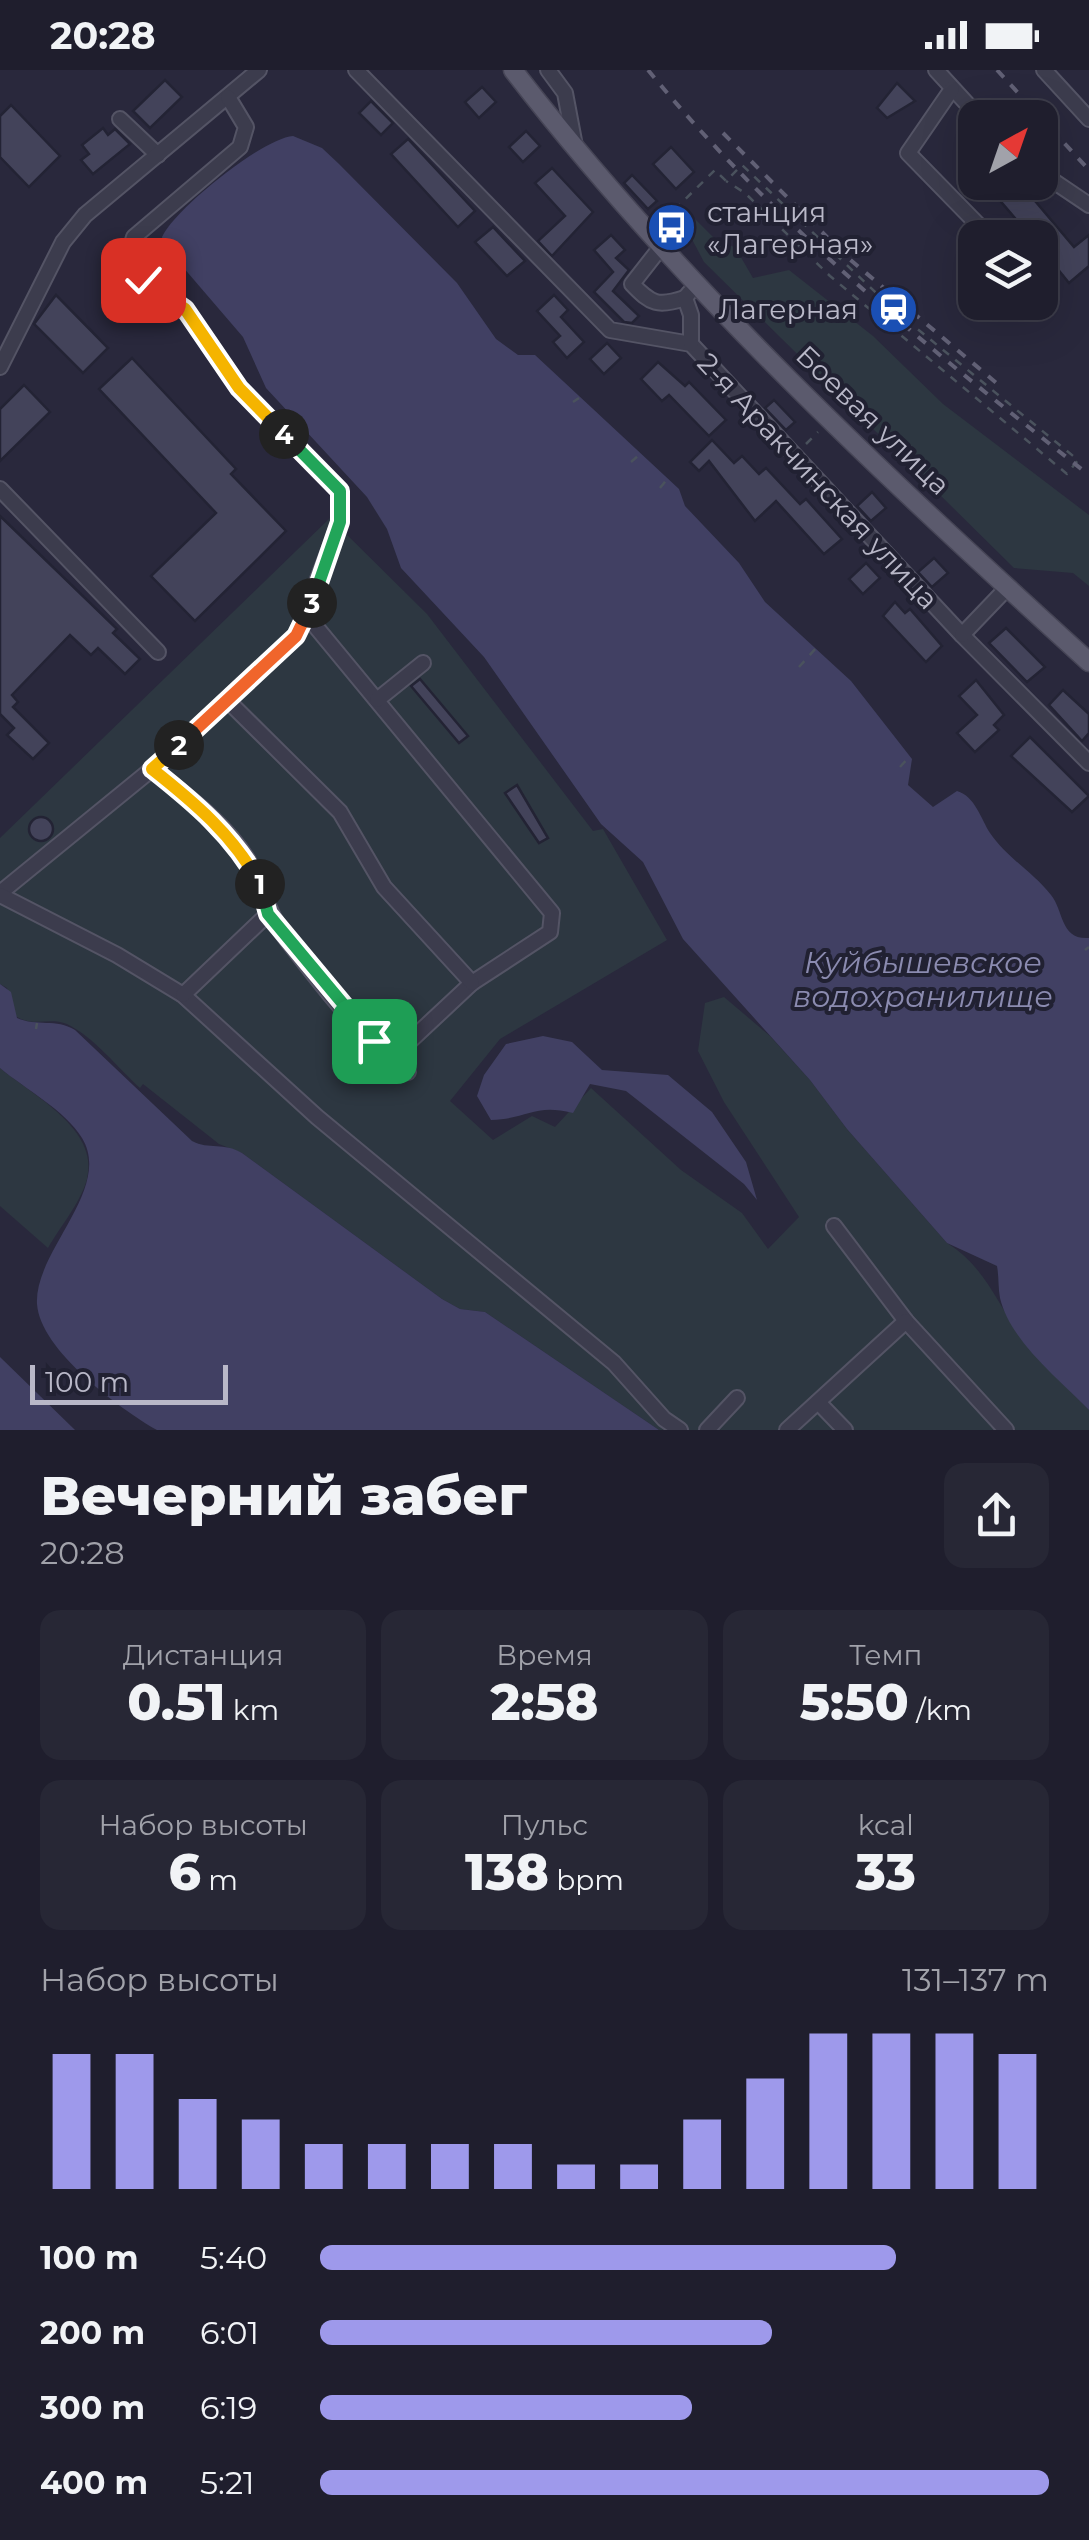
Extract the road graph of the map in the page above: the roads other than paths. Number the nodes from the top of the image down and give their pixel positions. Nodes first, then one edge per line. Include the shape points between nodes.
1 (259, 70) edge
2 (356, 70) edge
3 (513, 70) edge
4 (548, 70) edge
5 (936, 70) edge
6 (1044, 70) edge
7 (952, 89) junction
8 (228, 98) junction
9 (963, 100) edge
10 (120, 119) dead end
11 (1089, 119) edge
12 (576, 152) junction
13 (158, 155) junction
14 (1058, 184) edge
15 (1089, 205) edge
16 (973, 220) edge
17 (662, 247) junction
18 (691, 291) junction
19 (691, 344) junction
20 (0, 366) edge
21 (0, 489) edge
22 (1007, 588) junction
23 (308, 616) junction
24 (962, 635) junction
25 (158, 652) dead end
26 (1089, 662) edge
27 (423, 664) dead end
28 (376, 700) junction
29 (228, 701) junction
30 (1089, 762) edge
31 (152, 769) junction
32 (0, 894) edge
33 (268, 914) junction
34 (472, 983) junction
35 (183, 996) junction
36 (395, 1056) junction
37 (408, 1072) dead end
38 (834, 1226) dead end
39 (906, 1321) junction
40 (737, 1398) dead end
41 (818, 1402) junction
42 (680, 1430) edge
43 (706, 1430) edge
44 (788, 1430) edge
45 (846, 1430) edge
46 (1006, 1430) edge

1 - 8 street
2 - 19 street, 2-я Аракчинская улица via 610,330
3 - 12 main road, Боевая улица
4 - 12 street via 566,93
5 - 7 street
6 - 11 street
7 - 9 street
7 - 16 street via 908,153
8 - 13 street
8 - 23 street via 246,127 240,147 134,237 128,257 143,280 185,309 239,388 340,491 340,522
10 - 13 street
12 - 17 main road, Боевая улица
13 - 20 street via 63,242
14 - 15 street
17 - 18 main road, Боевая улица
17 - 18 street via 632,284 661,306
18 - 19 street
18 - 22 main road, Боевая улица
19 - 24 street, 2-я Аракчинская улица
21 - 25 street
22 - 24 street
22 - 26 main road, Боевая улица
23 - 28 street
23 - 29 street
24 - 30 street, 2-я Аракчинская улица
27 - 28 street
28 - 34 street via 552,913 550,932
29 - 31 street
29 - 34 street via 340,812 384,887
31 - 32 street
31 - 33 street via 208,814 244,855
32 - 35 street
33 - 35 street
33 - 36 street via 364,1031
34 - 36 street
35 - 42 street via 317,1117 614,1363
36 - 37 street
38 - 39 street
39 - 41 street
39 - 46 street
40 - 43 street
41 - 44 street
41 - 45 street

